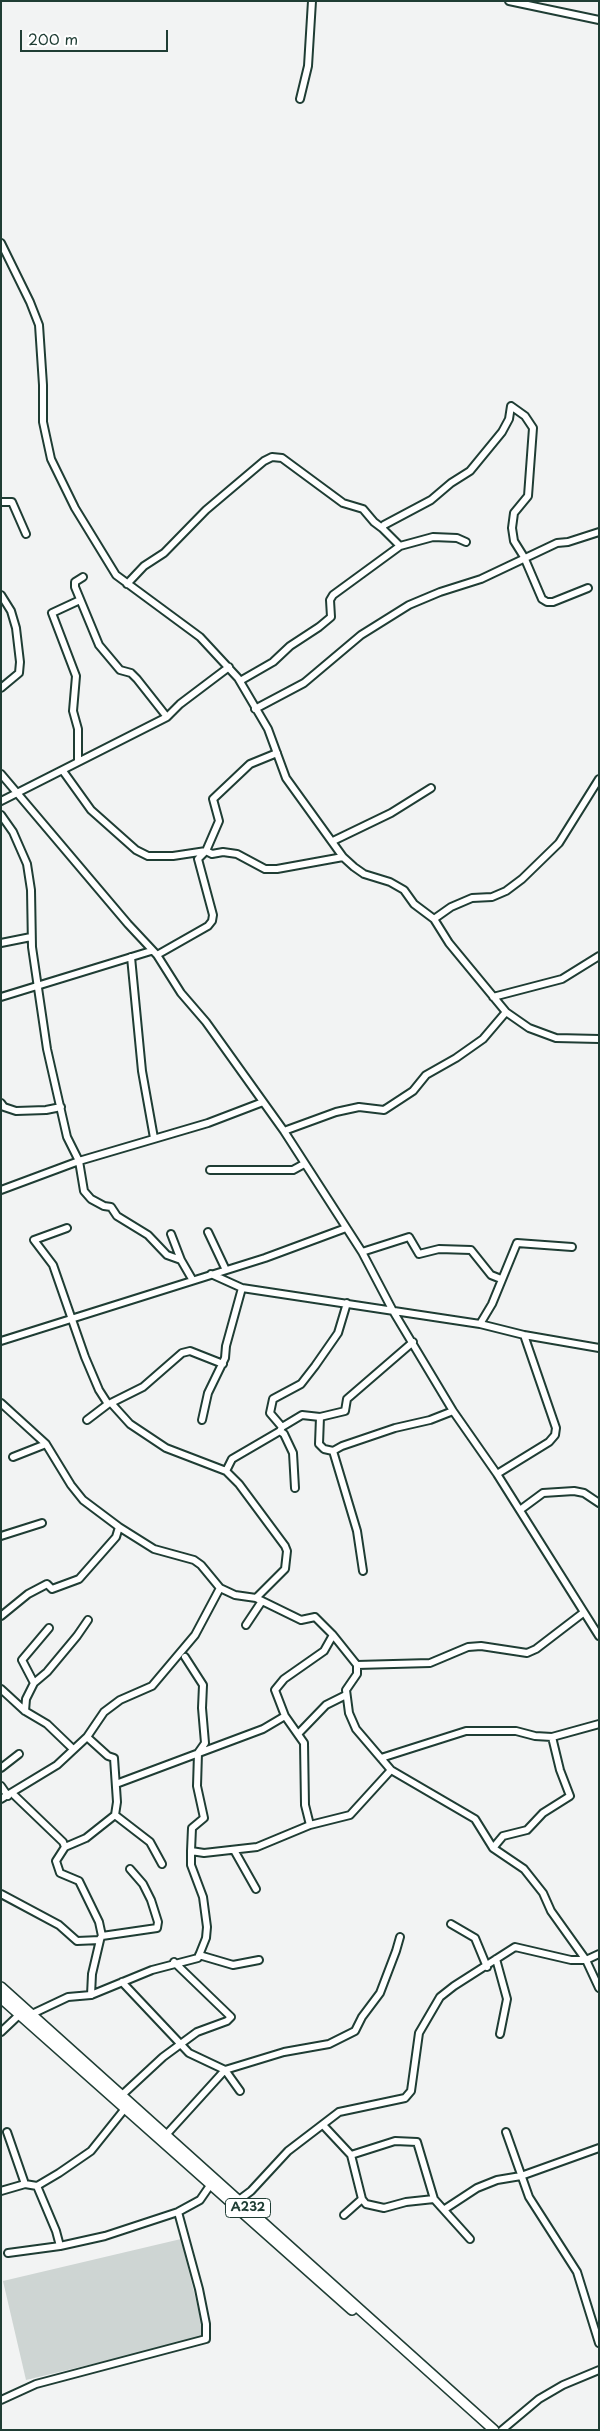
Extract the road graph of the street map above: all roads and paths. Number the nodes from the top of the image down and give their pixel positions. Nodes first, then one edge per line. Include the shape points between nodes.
1 (312, 1) edge
2 (509, 1) edge
3 (599, 20) edge
4 (300, 99) dead end
5 (1, 243) edge
6 (1, 502) edge
7 (382, 528) junction
8 (599, 532) edge
9 (26, 534) dead end
10 (466, 542) dead end
11 (400, 546) junction
12 (524, 557) junction
13 (84, 577) dead end
14 (127, 584) junction
15 (588, 588) dead end
16 (1, 594) edge
17 (80, 600) junction
18 (229, 667) junction
19 (240, 681) junction
20 (1, 688) edge
21 (254, 708) junction
22 (167, 717) junction
23 (277, 753) junction
24 (78, 761) junction
25 (63, 771) junction
26 (1, 774) edge
27 (597, 783) edge
28 (431, 788) dead end
29 (17, 792) junction
30 (1, 801) edge
31 (1, 815) edge
32 (333, 841) junction
33 (206, 851) junction
34 (343, 856) junction
35 (434, 919) junction
36 (31, 937) junction
37 (1, 943) edge
38 (154, 953) junction
39 (599, 956) edge
40 (131, 957) junction
41 (39, 985) junction
42 (493, 996) junction
43 (1, 997) edge
44 (506, 1012) junction
45 (599, 1039) edge
46 (263, 1102) junction
47 (2, 1107) edge
48 (61, 1107) junction
49 (284, 1132) junction
50 (154, 1138) junction
51 (79, 1161) junction
52 (304, 1164) junction
53 (210, 1170) dead end
54 (1, 1190) edge
55 (67, 1228) dead end
56 (346, 1228) junction
57 (208, 1232) dead end
58 (171, 1234) dead end
59 (572, 1247) dead end
60 (362, 1252) junction
61 (181, 1260) junction
62 (225, 1268) junction
63 (211, 1274) junction
64 (192, 1279) junction
65 (501, 1279) junction
66 (242, 1288) junction
67 (347, 1304) junction
68 (393, 1311) junction
69 (72, 1320) junction
70 (480, 1324) junction
71 (524, 1335) junction
72 (1, 1341) edge
73 (413, 1342) junction
74 (599, 1348) edge
75 (223, 1364) junction
76 (1, 1402) edge
77 (109, 1403) junction
78 (452, 1411) junction
79 (320, 1417) junction
80 (87, 1420) dead end
81 (202, 1420) dead end
82 (281, 1429) junction
83 (46, 1444) junction
84 (333, 1451) junction
85 (13, 1457) dead end
86 (226, 1471) junction
87 (497, 1474) junction
88 (295, 1488) dead end
89 (599, 1503) edge
90 (520, 1510) junction
91 (42, 1523) dead end
92 (119, 1527) junction
93 (1, 1536) edge
94 (363, 1571) dead end
95 (220, 1588) junction
96 (259, 1600) junction
97 (583, 1613) junction
98 (1, 1616) edge
99 (88, 1620) dead end
100 (246, 1625) dead end
101 (49, 1628) dead end
102 (333, 1635) junction
103 (599, 1636) edge
104 (185, 1657) dead end
105 (357, 1665) junction
106 (34, 1682) junction
107 (1, 1689) edge
108 (346, 1696) junction
109 (25, 1711) junction
110 (286, 1716) junction
111 (599, 1724) edge
112 (298, 1734) junction
113 (87, 1737) junction
114 (552, 1737) junction
115 (73, 1749) junction
116 (198, 1753) junction
117 (18, 1754) dead end
118 (380, 1758) junction
119 (1, 1768) edge
120 (391, 1770) junction
121 (116, 1784) junction
122 (1, 1786) edge
123 (7, 1796) edge
124 (115, 1815) junction
125 (310, 1825) junction
126 (65, 1848) junction
127 (493, 1848) junction
128 (234, 1850) junction
129 (191, 1851) junction
130 (162, 1864) dead end
131 (130, 1869) dead end
132 (256, 1889) dead end
133 (1, 1894) edge
134 (451, 1924) dead end
135 (400, 1937) dead end
136 (101, 1938) junction
137 (599, 1954) edge
138 (199, 1955) junction
139 (496, 1959) junction
140 (259, 1960) dead end
141 (586, 1960) junction
142 (174, 1962) junction
143 (486, 1967) junction
144 (122, 1982) junction
145 (1, 1987) edge
146 (599, 1988) edge
147 (91, 1995) junction
148 (1, 1998) edge
149 (20, 2014) junction
150 (32, 2014) junction
151 (1, 2032) edge
152 (500, 2034) dead end
153 (182, 2044) junction
154 (225, 2070) junction
155 (240, 2091) dead end
156 (122, 2095) junction
157 (128, 2106) junction
158 (323, 2125) junction
159 (7, 2132) dead end
160 (506, 2132) dead end
161 (166, 2135) junction
162 (599, 2148) edge
163 (351, 2155) junction
164 (521, 2176) junction
165 (24, 2184) junction
166 (211, 2184) junction
167 (37, 2186) junction
168 (1, 2191) edge
169 (362, 2199) junction
170 (434, 2199) junction
171 (239, 2200) junction
172 (445, 2209) junction
173 (178, 2212) junction
174 (344, 2215) dead end
175 (470, 2239) dead end
176 (60, 2246) junction
177 (8, 2253) dead end
178 (599, 2343) edge
179 (599, 2370) edge
180 (1, 2400) edge
181 (487, 2430) edge
182 (494, 2430) edge
183 (502, 2430) edge

1 - 4 street via 308,66
2 - 3 street
5 - 14 street via 39,325 43,422 51,459 95,544 116,575
6 - 9 street via 12,502
7 - 11 street
7 - 12 street via 431,500 470,471 502,432 511,406 525,416 532,428 528,496 514,513 512,528 514,541
7 - 14 street via 363,508 343,503 282,458 272,457 206,510 164,553 144,566
8 - 12 street via 557,543
10 - 11 street via 457,538 433,537
11 - 19 street via 333,596 330,617 319,628 290,646 274,662
12 - 15 street via 538,593 547,602
12 - 21 street via 481,579 409,605 361,635 304,683
13 - 17 street via 76,582
14 - 18 street via 200,637
16 - 20 street via 16,628 20,662 19,673
17 - 22 street via 99,645 120,670 137,679
17 - 24 street via 52,613 76,676 73,711 78,729
18 - 19 street
18 - 22 street
19 - 21 street
21 - 23 street via 268,729
22 - 24 street
23 - 32 street via 286,778
23 - 33 street via 250,764 213,799 219,821
24 - 25 street
25 - 29 street
25 - 33 street via 91,810 136,850 159,857
26 - 29 street
27 - 35 street via 559,844 522,879 506,891 492,897 472,898
28 - 32 street via 391,813
29 - 30 street
29 - 38 street
31 - 36 street via 13,832 27,864 31,890
32 - 34 street
33 - 34 street via 237,854 265,869
33 - 38 street via 198,859 212,921
34 - 35 street via 364,874 404,890 414,904
35 - 42 street
36 - 37 street
36 - 41 street
38 - 40 street
38 - 46 street
39 - 42 street via 562,978
40 - 41 street
40 - 50 street via 142,1071
41 - 43 street
41 - 48 street via 48,1049
42 - 44 street
44 - 45 street via 529,1028 556,1038
44 - 49 street via 483,1039 426,1075 412,1091 384,1110 359,1107 336,1112
46 - 49 street
46 - 50 street via 208,1123
47 - 48 street via 22,1111
48 - 51 street via 67,1137
49 - 52 street
50 - 51 street
51 - 54 street
51 - 61 street via 84,1191 91,1199 111,1207 117,1216 148,1236 166,1255
52 - 53 street via 293,1170
52 - 56 street
55 - 69 street via 34,1240 53,1265
56 - 60 street
56 - 62 street via 265,1258
57 - 62 street
58 - 61 street
59 - 65 street via 516,1243
60 - 65 street via 409,1237 419,1254 439,1249 471,1250 491,1275
60 - 68 street
61 - 64 street
62 - 63 street
63 - 64 street
63 - 66 street
64 - 69 street
65 - 70 street
66 - 67 street
66 - 75 street
67 - 68 street
67 - 82 street via 338,1333 301,1384 273,1399 270,1413
68 - 70 street
68 - 73 street
69 - 72 street
69 - 77 street via 99,1390
70 - 71 street
71 - 74 street
71 - 87 street via 556,1428 555,1435
73 - 78 street
73 - 79 street via 347,1399 346,1410
75 - 77 street via 190,1351 182,1353 143,1387
75 - 81 street via 208,1393
76 - 83 street
77 - 80 street
77 - 86 street via 130,1424 166,1448
78 - 84 street
78 - 87 street
79 - 82 street via 302,1415
79 - 84 street via 319,1444
82 - 86 street via 232,1459
82 - 88 street via 293,1453
83 - 85 street
83 - 92 street via 83,1500
84 - 94 street via 357,1530
86 - 96 street via 287,1551 284,1569
87 - 90 street
89 - 90 street via 584,1493 574,1491 543,1493
90 - 97 street
91 - 93 street
92 - 95 street via 154,1549 194,1560
92 - 98 street via 116,1537 79,1579 52,1589 46,1584
95 - 96 street
95 - 113 street via 195,1635 176,1661 152,1686 120,1700 104,1712
96 - 100 street
96 - 102 street via 301,1620 315,1617
97 - 103 street
97 - 105 street via 528,1653 481,1646 468,1647 430,1663
99 - 106 street via 59,1658
101 - 106 street via 22,1660
102 - 105 street
102 - 110 street via 324,1651 284,1679 275,1690
104 - 116 street via 203,1685 205,1743
105 - 108 street via 357,1674 346,1690
106 - 109 street via 26,1699
107 - 109 street
108 - 112 street via 326,1705
108 - 118 street via 352,1722
109 - 115 street via 47,1724
110 - 112 street
110 - 116 street via 263,1729
111 - 114 street
112 - 125 street via 304,1743 305,1805
113 - 115 street
113 - 121 street via 114,1758
114 - 118 street via 466,1731
114 - 127 street via 570,1796 539,1816 527,1830 503,1836
115 - 123 street via 57,1765
116 - 121 street
116 - 129 street via 197,1786 204,1818 192,1828
117 - 119 street
118 - 120 street
120 - 125 street via 350,1815
120 - 127 street via 475,1819
121 - 124 street
122 - 123 street
123 - 126 street via 63,1842
124 - 126 street via 86,1838
124 - 130 street via 150,1842
125 - 128 street via 257,1847
126 - 136 street via 56,1861 60,1873 79,1881 99,1922
127 - 141 street via 524,1869
128 - 129 street
128 - 132 street
129 - 138 street via 191,1865 203,1896 207,1927
131 - 136 street via 151,1900 158,1928
133 - 136 street via 59,1925 77,1941
134 - 143 street via 475,1938
135 - 154 street via 380,1993 355,2031 329,2044 284,2052
136 - 147 street via 92,1974
137 - 141 street
138 - 140 street via 233,1965
138 - 142 street via 198,1958
139 - 141 street via 514,1947 571,1960
139 - 143 street
139 - 152 street via 506,1999
141 - 146 street
142 - 144 street
142 - 153 street via 231,2017 197,2032
143 - 158 street via 454,1986 440,1997 433,2008 419,2033 411,2091 405,2098 339,2112
144 - 147 street
144 - 153 street
145 - 150 highway, A232
147 - 150 street via 68,1998
148 - 149 highway, A232
149 - 151 street
149 - 157 highway, A232
150 - 156 highway, A232
153 - 154 street via 189,2053
153 - 156 street
154 - 155 street
154 - 161 street
156 - 157 highway, A232
157 - 161 highway, A232
157 - 166 highway, A232
157 - 167 street via 91,2151
158 - 163 street
158 - 171 street via 288,2152
159 - 165 street
160 - 164 street
161 - 171 highway, A232
162 - 164 street
163 - 169 street
163 - 170 street via 396,2141 417,2142
164 - 172 street via 476,2188
164 - 178 street via 529,2197 577,2272
165 - 167 street
165 - 168 street
166 - 173 street via 200,2200
166 - 181 highway, A232
167 - 176 street
169 - 170 street via 366,2204 384,2208
169 - 174 street
170 - 172 street
171 - 182 highway, A232
172 - 175 street
173 - 176 street via 105,2236
173 - 180 street via 199,2289 206,2340 36,2384
176 - 177 street
179 - 183 street via 539,2399

